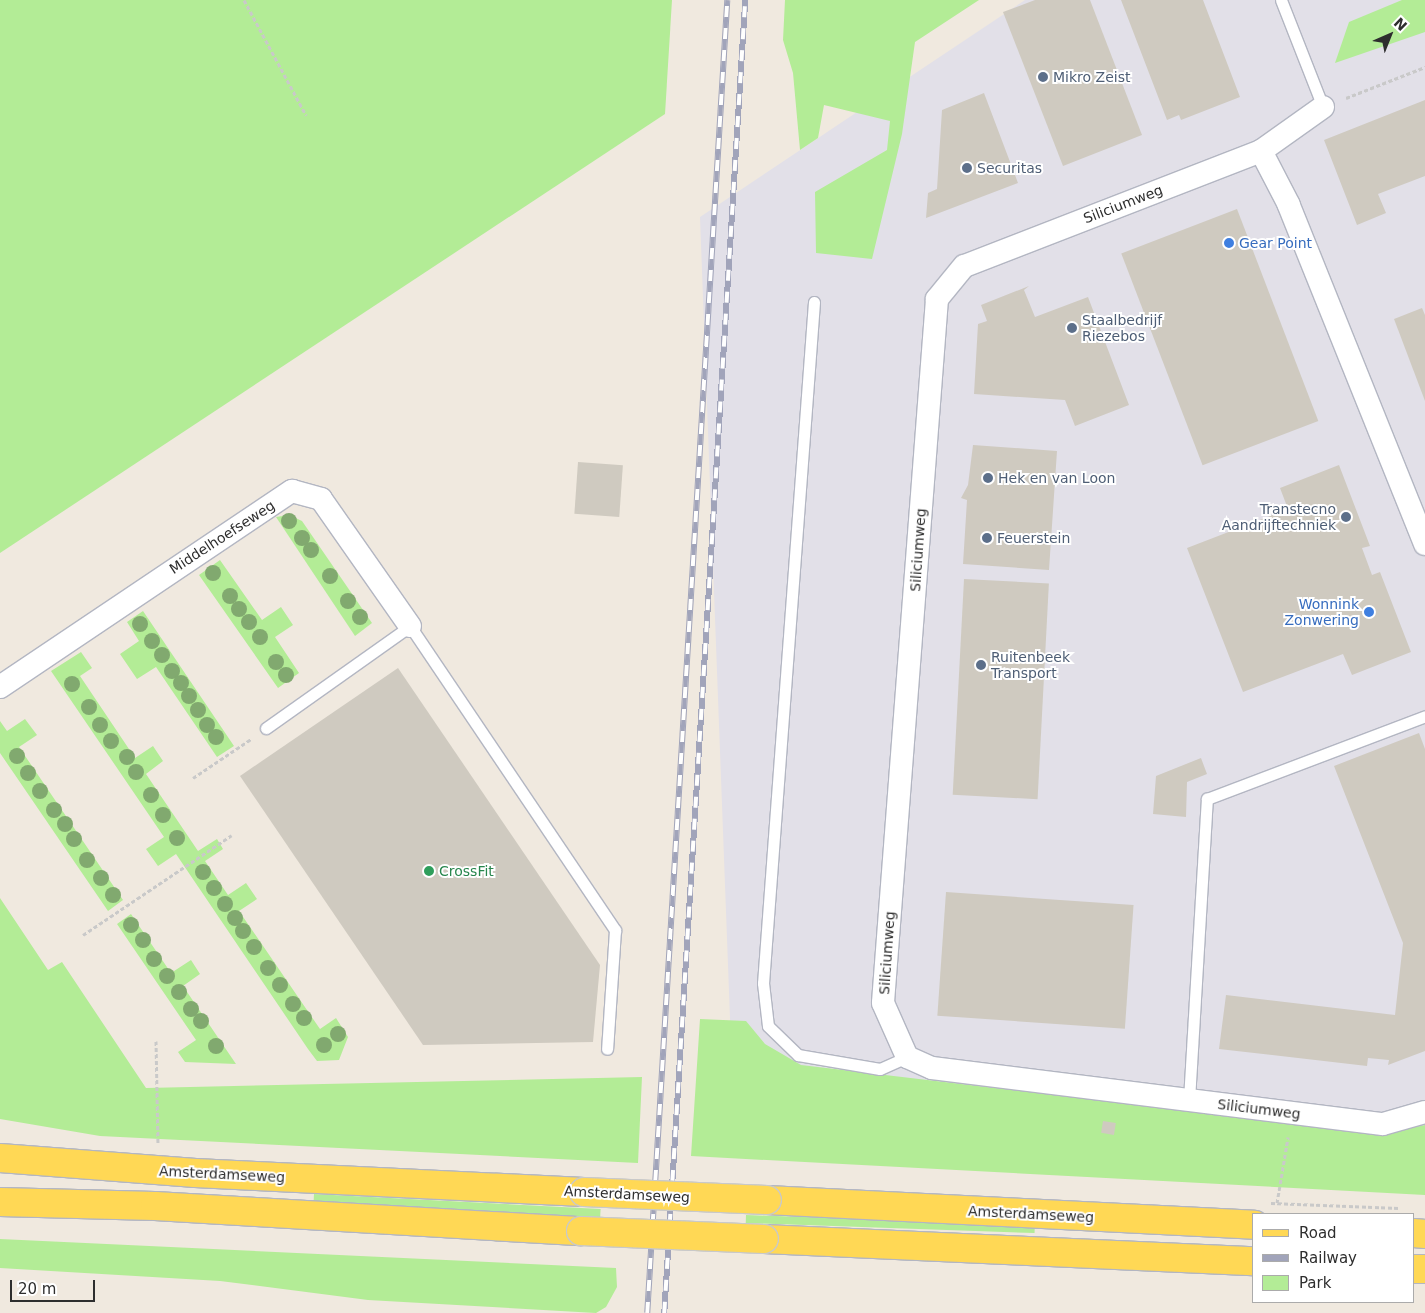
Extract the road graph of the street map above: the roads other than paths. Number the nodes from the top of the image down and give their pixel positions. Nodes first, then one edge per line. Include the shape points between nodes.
1 (1281, 0) edge
2 (1323, 107) joint
3 (1261, 151) junction
4 (814, 302) dead end
5 (1425, 544) edge
6 (410, 626) junction
7 (0, 687) edge
8 (1425, 716) edge
9 (266, 728) road end
10 (607, 1049) dead end
11 (907, 1057) junction
12 (1189, 1100) junction
13 (1425, 1112) edge
14 (0, 1158) edge
15 (0, 1202) edge
16 (1252, 1225) edge
17 (1252, 1261) edge

1 - 2 lane
2 - 3 street, Siliciumweg
3 - 5 street via 1289,205
3 - 11 street, Siliciumweg via 964,266 937,299 883,1003
4 - 11 lane via 763,983 768,1026 798,1054 880,1069
6 - 7 street, Middelhoefseweg via 321,498 292,491
6 - 9 lane
6 - 10 lane via 615,930
8 - 12 lane via 1207,799
11 - 12 street, Siliciumweg via 932,1068
12 - 13 street, Siliciumweg via 1383,1124
14 - 16 main road, Amsterdamseweg, bridge via 195,1173
15 - 17 main road, bridge via 155,1206 581,1231

